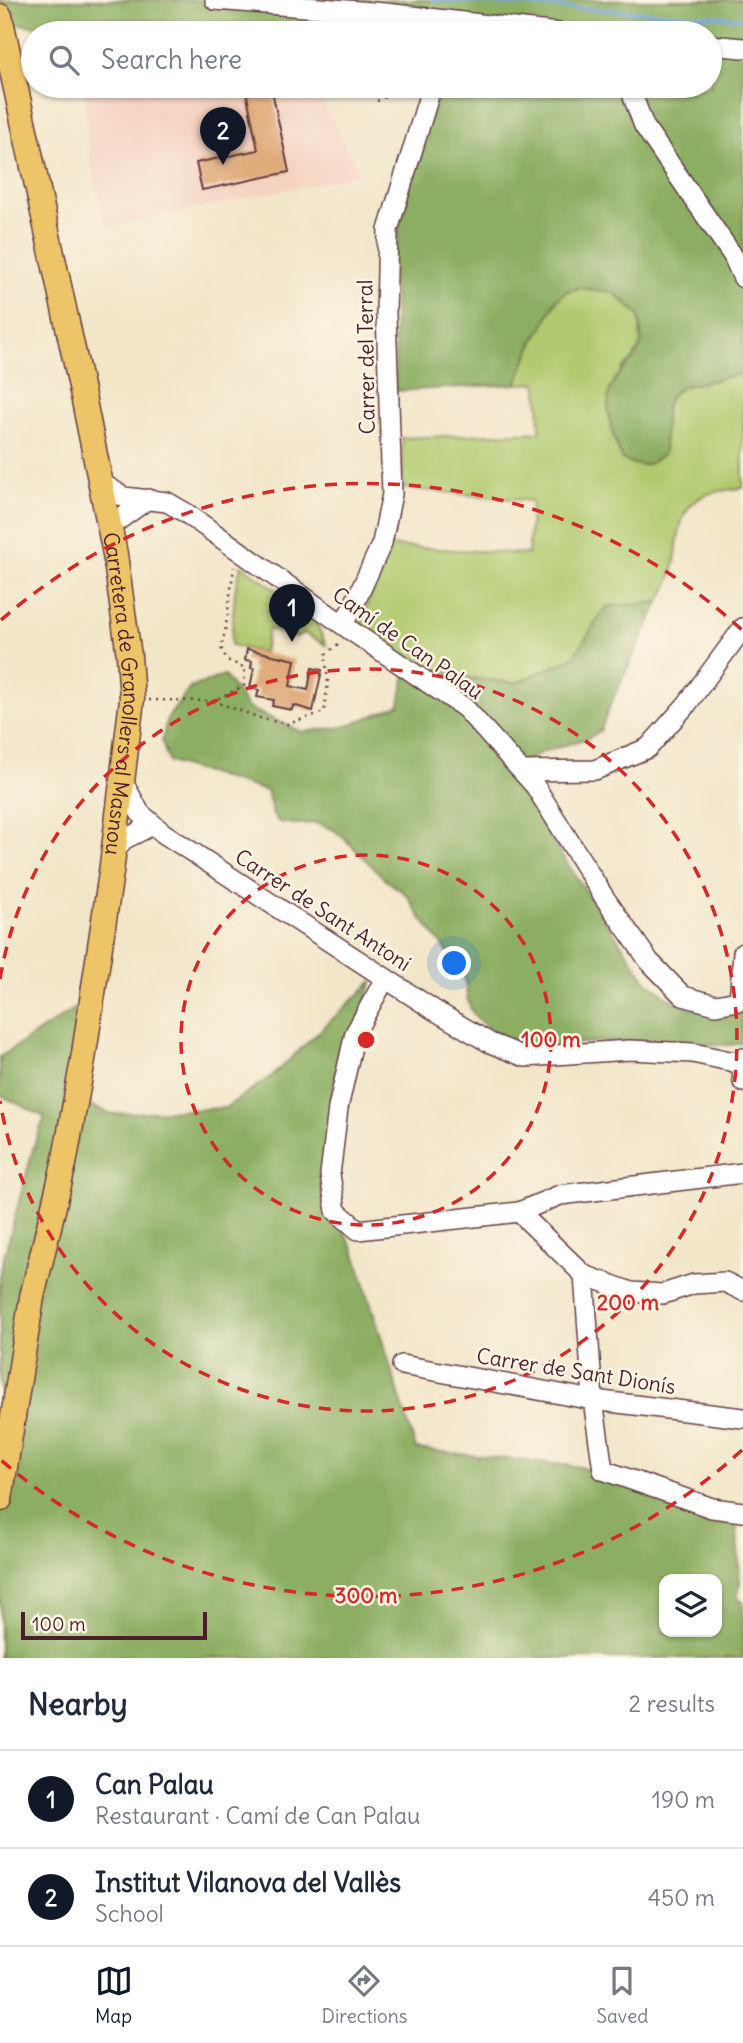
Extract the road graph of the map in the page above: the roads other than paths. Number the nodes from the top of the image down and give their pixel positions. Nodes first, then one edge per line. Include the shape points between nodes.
1 (215, 0) edge
2 (0, 16) edge
3 (426, 21) edge
4 (722, 46) edge
5 (743, 48) edge
6 (428, 98) edge
7 (634, 98) edge
8 (743, 278) edge
9 (100, 482) junction
10 (148, 499) junction
11 (109, 527) junction
12 (347, 628) junction
13 (743, 628) edge
14 (522, 771) junction
15 (141, 823) junction
16 (743, 953) edge
17 (385, 979) junction
18 (741, 1000) edge
19 (742, 1059) edge
20 (743, 1082) edge
21 (743, 1173) edge
22 (519, 1212) junction
23 (584, 1275) junction
24 (743, 1291) edge
25 (402, 1365) dead end
26 (593, 1400) junction
27 (743, 1418) edge
28 (0, 1499) edge
29 (743, 1512) edge

1 - 3 street via 385,13
2 - 9 main road, Carretera de Granollers al Masnou
4 - 5 street
6 - 12 street, Carrer del Terral via 388,230 392,494 382,543
7 - 8 street via 644,126 733,256
9 - 10 street, Camí de Can Palau via 124,497
9 - 11 main road, Carretera de Granollers al Masnou
10 - 11 street
10 - 12 street, Camí de Can Palau via 167,502
11 - 15 main road, Carretera de Granollers al Masnou via 132,699 122,780
12 - 14 street, Camí de Can Palau via 465,708
13 - 14 street via 648,748 595,770
14 - 18 street, Camí de Can Palau via 649,961 682,996 716,1005
15 - 17 street, Carrer de Sant Antoni
15 - 28 main road, Carretera de Granollers al Masnou via 113,855 83,1060 32,1297
16 - 18 street
17 - 19 street, Carrer de Sant Antoni via 490,1042 525,1057 629,1050 693,1053 734,1062
17 - 22 street via 355,1033 338,1108 330,1175 336,1211 358,1230
19 - 20 street
21 - 22 street via 560,1195
22 - 23 street
23 - 24 street via 631,1292 663,1294 694,1284 725,1282
23 - 26 street
25 - 26 street, Carrer de Sant Dionís
26 - 27 street, Carrer de Sant Dionís
26 - 29 street via 603,1470 712,1508

